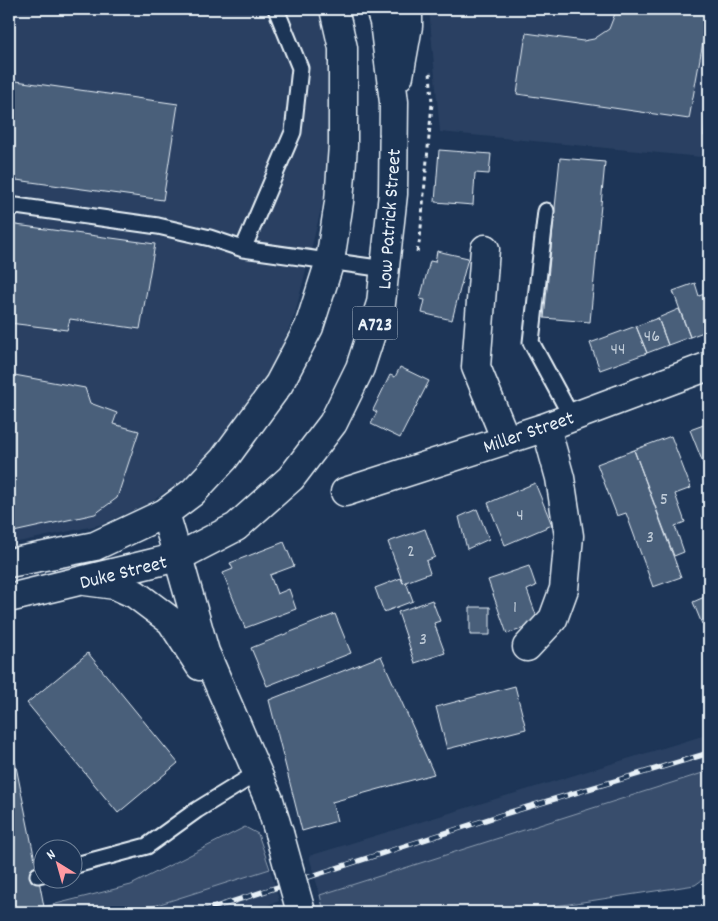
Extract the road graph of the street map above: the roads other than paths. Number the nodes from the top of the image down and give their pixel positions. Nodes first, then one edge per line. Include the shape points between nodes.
1 (276, 9) edge
2 (334, 9) edge
3 (380, 9) edge
4 (408, 9) edge
5 (394, 105) junction
6 (9, 205) edge
7 (546, 211) dead end
8 (243, 249) junction
9 (485, 249) dead end
10 (330, 261) junction
11 (385, 269) junction
12 (709, 366) edge
13 (571, 416) junction
14 (546, 427) junction
15 (506, 440) junction
16 (345, 492) dead end
17 (165, 513) junction
18 (178, 557) junction
19 (9, 564) edge
20 (84, 581) junction
21 (9, 598) edge
22 (527, 647) dead end
23 (229, 709) junction
24 (257, 773) junction
25 (82, 863) edge
26 (301, 912) edge

1 - 8 lane via 300,68 293,132
2 - 10 main road via 343,48 343,145
3 - 5 main road, Low Patrick Street / A723
4 - 5 main road
5 - 11 main road, Low Patrick Street / A723 via 393,194
6 - 8 lane via 158,226
7 - 13 lane via 531,342
8 - 10 lane
9 - 15 main road via 476,367
10 - 11 lane
10 - 17 main road via 309,327 279,384 224,459 193,492
11 - 18 main road, Low Patrick Street / A723 via 381,303 360,368 332,423 291,478 236,527
12 - 13 main road, Miller Street
13 - 14 main road, Miller Street
14 - 15 main road, Miller Street
14 - 22 main road via 560,478 569,536 564,589 553,619
15 - 16 main road, Miller Street
17 - 18 main road, Duke Street
17 - 19 main road, Duke Street via 95,546
18 - 20 main road, Duke Street / A723
18 - 23 main road via 204,652
20 - 21 main road, Duke Street / A723
20 - 23 main road via 115,585 136,594 171,621
23 - 24 main road
24 - 25 lane via 147,846
24 - 26 main road, bridge via 270,800

